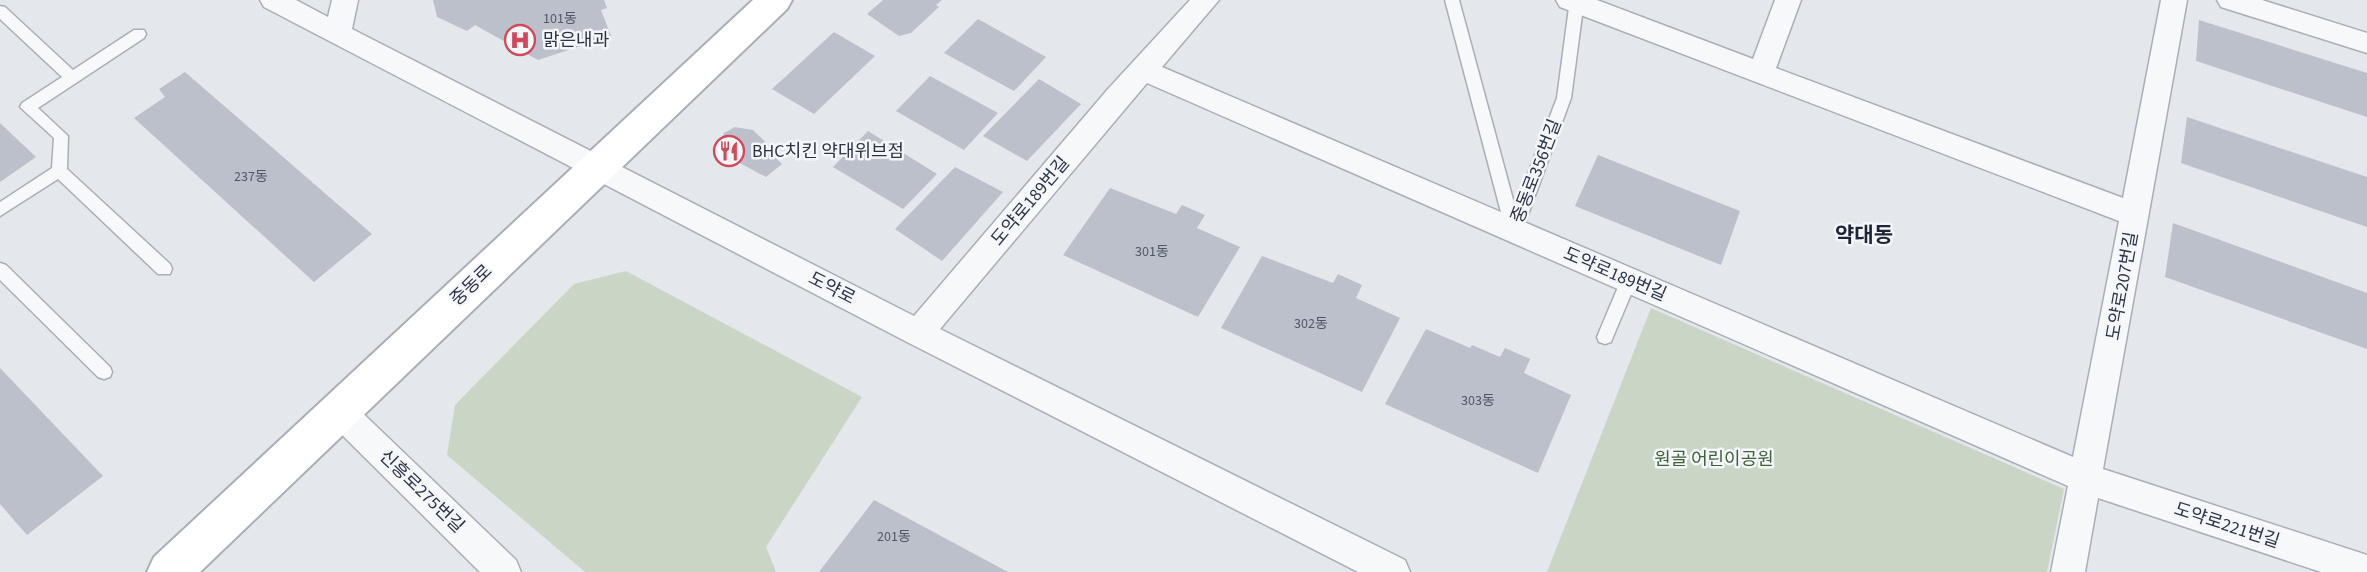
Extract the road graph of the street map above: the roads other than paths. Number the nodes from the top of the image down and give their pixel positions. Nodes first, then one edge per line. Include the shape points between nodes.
1 (273, 0) edge
2 (345, 0) edge
3 (775, 0) edge
4 (1206, 0) edge
5 (1452, 0) edge
6 (1788, 0) edge
7 (2174, 0) edge
8 (2230, 0) edge
9 (1575, 1) edge
10 (0, 11) edge
11 (139, 34) dead end
12 (338, 34) junction
13 (2367, 43) edge
14 (1143, 70) junction
15 (1761, 73) junction
16 (72, 78) junction
17 (597, 165) junction
18 (59, 171) junction
19 (0, 210) edge
20 (2135, 215) junction
21 (1514, 231) junction
22 (0, 270) edge
23 (164, 270) dead end
24 (1629, 280) junction
25 (918, 333) junction
26 (1605, 337) dead end
27 (104, 372) dead end
28 (339, 411) junction
29 (2088, 479) junction
30 (2367, 571) edge
31 (169, 572) edge
32 (504, 572) edge
33 (1393, 572) edge
34 (2068, 572) edge

1 - 12 street, 도약로
2 - 12 street
3 - 17 street, 중동로
4 - 14 street, 도약로189번길
5 - 21 lane, 중동로356번길
6 - 15 street
7 - 20 street, 도약로207번길
8 - 13 street
9 - 15 street, 중동로356번길
9 - 21 lane, 중동로356번길 via 1564,98
10 - 16 lane
11 - 16 lane
12 - 17 street, 도약로
14 - 21 street, 도약로189번길
14 - 25 street, 도약로189번길
15 - 20 street, 중동로356번길
16 - 18 lane via 27,107 61,136
17 - 25 street, 도약로
17 - 28 street, 중동로
18 - 19 lane
18 - 23 lane
20 - 29 street, 도약로207번길
21 - 24 street, 도약로189번길
22 - 27 lane
24 - 26 lane
24 - 29 street, 도약로189번길
25 - 33 street, 도약로
28 - 31 street, 중동로
28 - 32 street, 신흥로275번길
29 - 30 street, 도약로221번길
29 - 34 street, 도약로207번길

